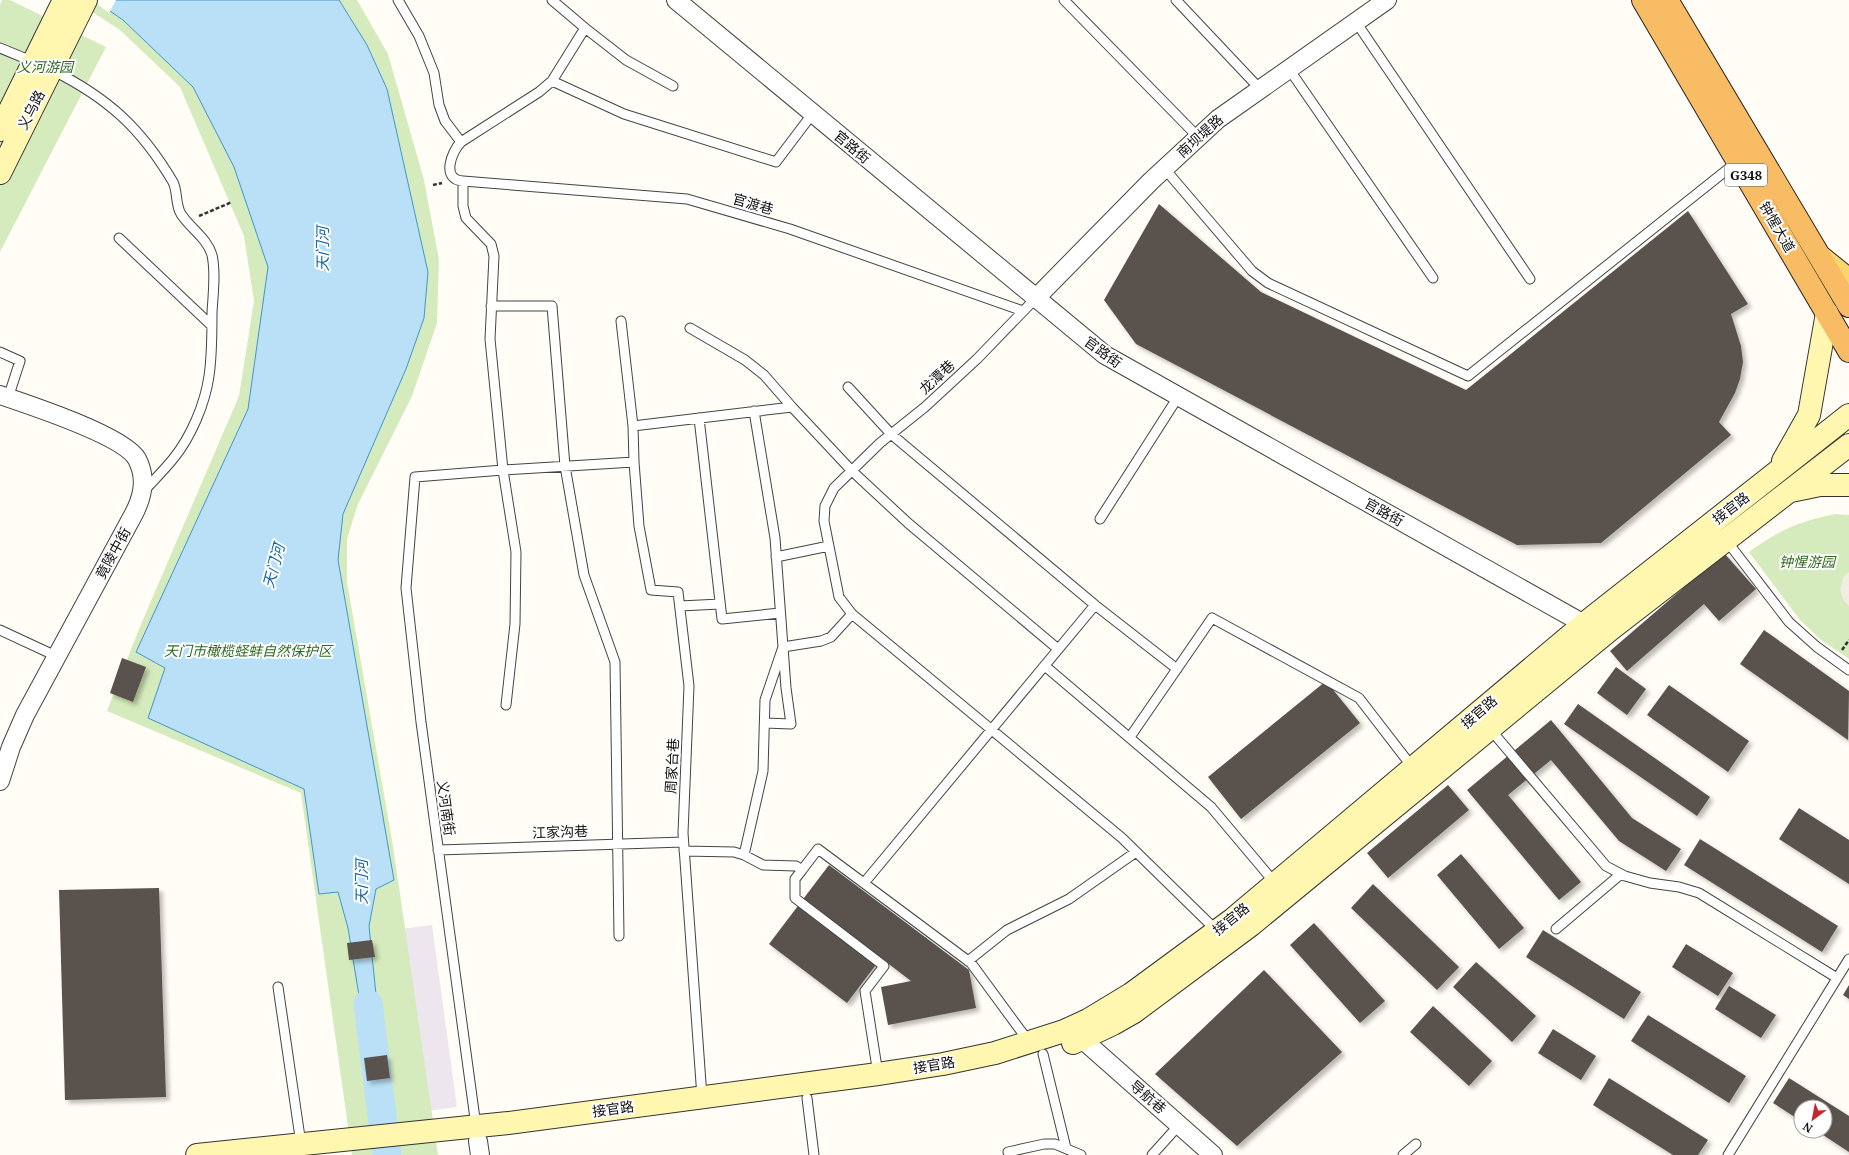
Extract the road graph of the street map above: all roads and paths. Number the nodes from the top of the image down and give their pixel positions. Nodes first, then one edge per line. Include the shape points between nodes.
1 (86, 0) edge
2 (398, 0) edge
3 (552, 0) edge
4 (676, 0) edge
5 (1064, 0) edge
6 (1176, 0) edge
7 (1387, 0) edge
8 (1630, 0) edge
9 (1643, 0) edge
10 (1667, 0) edge
11 (1681, 0) edge
12 (64, 15) edge
13 (1356, 22) junction
14 (585, 28) junction
15 (0, 48) edge
16 (43, 66) junction
17 (1289, 69) junction
18 (552, 81) junction
19 (673, 86) dead end
20 (1260, 89) junction
21 (812, 114) junction
22 (0, 130) edge
23 (1198, 137) junction
24 (461, 142) junction
25 (1746, 155) junction
26 (1164, 168) junction
27 (0, 172) edge
28 (463, 181) junction
29 (232, 202) dead end
30 (197, 217) dead end
31 (119, 238) dead end
32 (1816, 252) junction
33 (1433, 278) dead end
34 (1530, 279) dead end
35 (1849, 280) edge
36 (1029, 305) junction
37 (491, 306) junction
38 (1849, 306) edge
39 (1827, 313) junction
40 (621, 320) dead end
41 (212, 326) junction
42 (690, 328) dead end
43 (1849, 351) edge
44 (0, 352) edge
45 (848, 387) dead end
46 (4, 396) edge
47 (1178, 397) junction
48 (792, 407) junction
49 (754, 411) junction
50 (1849, 416) edge
51 (698, 418) junction
52 (633, 426) junction
53 (891, 434) junction
54 (1849, 445) edge
55 (634, 462) junction
56 (565, 466) junction
57 (503, 470) junction
58 (851, 470) junction
59 (1774, 474) junction
60 (1849, 485) edge
61 (143, 492) junction
62 (1788, 492) junction
63 (1100, 519) dead end
64 (1726, 539) junction
65 (830, 546) junction
66 (776, 557) junction
67 (720, 604) junction
68 (1095, 605) junction
69 (680, 606) junction
70 (780, 612) junction
71 (852, 614) junction
72 (1584, 624) junction
73 (0, 630) edge
74 (783, 647) junction
75 (1058, 650) junction
76 (56, 656) junction
77 (1045, 666) junction
78 (1177, 669) junction
79 (1849, 670) edge
80 (506, 705) dead end
81 (765, 723) junction
82 (992, 729) junction
83 (1490, 729) junction
84 (1130, 737) junction
85 (1412, 768) junction
86 (0, 781) edge
87 (617, 844) junction
88 (684, 846) junction
89 (438, 850) junction
90 (1136, 852) junction
91 (744, 855) junction
92 (802, 870) junction
93 (1621, 874) junction
94 (864, 883) junction
95 (1275, 883) junction
96 (1556, 929) dead end
97 (1217, 931) junction
98 (619, 936) dead end
99 (1849, 959) edge
100 (968, 961) junction
101 (1837, 978) junction
102 (278, 987) dead end
103 (1082, 1039) junction
104 (1036, 1048) junction
105 (878, 1074) junction
106 (702, 1097) junction
107 (807, 1098) junction
108 (1179, 1124) junction
109 (478, 1141) edge
110 (301, 1144) junction
111 (1416, 1144) dead end
112 (348, 1148) edge
113 (1066, 1148) junction
114 (1008, 1152) dead end
115 (197, 1155) edge
116 (814, 1155) edge
117 (1081, 1155) edge
118 (1152, 1155) edge
119 (1213, 1155) edge
120 (1403, 1155) edge
121 (1728, 1155) edge

1 - 12 main road, 义乌路
2 - 24 lane via 419,36 434,73 443,115
3 - 14 lane
4 - 21 street, 官路街
5 - 23 lane
6 - 20 lane
7 - 13 street, 南坝堤路
8 - 25 highway via 1709,132
9 - 25 highway, 钟惺大道 / G348
10 - 25 highway, 钟惺大道 / G348
11 - 25 highway via 1741,103
12 - 16 main road, 义乌路
13 - 17 street, 南坝堤路
13 - 34 lane
14 - 18 lane
14 - 19 lane via 626,60
15 - 16 lane
16 - 22 main road, 义乌路
16 - 27 main road, 义乌路
16 - 41 lane via 77,82 124,117 146,141 168,173 175,186 178,207 211,253 214,272
17 - 20 street, 南坝堤路
17 - 33 lane
18 - 21 lane via 624,114 776,162
18 - 24 lane
20 - 23 street, 南坝堤路 via 1218,118
21 - 36 street, 官路街
23 - 26 street, 南坝堤路
24 - 28 lane via 450,160 454,177 458,181
25 - 26 lane via 1468,376 1268,283 1252,271
25 - 32 highway, 钟惺大道 / G348
25 - 39 highway, 钟惺大道 / G348
26 - 36 street, 南坝堤路
28 - 36 lane, 官渡巷 via 688,199
28 - 37 lane via 463,206 466,218 491,244 494,256
29 - 30 path
31 - 41 lane
32 - 35 main road
32 - 38 highway, 钟惺大道 / G348
36 - 47 street, 官路街 via 1105,355
36 - 53 lane, 龙潭巷 via 977,359
37 - 56 lane via 552,306
37 - 57 lane via 490,339
39 - 43 highway, 钟惺大道 / G348
39 - 59 main road via 1809,415
40 - 52 lane
41 - 61 lane via 209,376 196,418 173,460
42 - 48 lane via 745,360 764,375
44 - 46 lane via 20,361
45 - 53 lane
46 - 61 street via 81,424 128,449 140,468
47 - 63 lane
47 - 72 street, 官路街
48 - 49 lane
48 - 58 lane
49 - 51 lane
49 - 66 lane
50 - 59 main road, 接官路
51 - 52 lane
51 - 67 lane
52 - 55 lane
53 - 58 lane, 龙潭巷
53 - 68 lane
54 - 62 main road, 接官路
55 - 56 lane
55 - 69 lane, 周家台巷 via 639,526 651,590 678,592
56 - 57 lane
56 - 87 lane via 584,575 615,662
57 - 80 lane via 516,552 515,624
57 - 89 lane, 义河南街 via 415,477 406,588
58 - 65 lane, 龙潭巷 via 834,488 825,506 824,521
58 - 75 lane
59 - 72 main road, 接官路
60 - 62 main road via 1820,485
61 - 76 street, 竟陵中街 via 131,519
62 - 64 main road, 接官路
64 - 79 lane via 1789,622 1817,647
64 - 83 main road, 接官路 via 1611,629
65 - 66 lane
65 - 71 lane, 龙潭巷 via 839,597
66 - 70 lane
67 - 69 lane
67 - 70 lane via 722,619
68 - 75 lane
68 - 78 lane
69 - 88 lane, 周家台巷 via 689,686
70 - 74 lane
71 - 74 lane via 832,637
71 - 82 lane, 龙潭巷
72 - 85 main road, 接官路
73 - 76 lane
74 - 81 lane via 766,694
74 - 81 lane via 791,724
75 - 77 lane
76 - 86 street, 竟陵中街 via 18,731
77 - 82 lane
77 - 84 lane
78 - 84 lane
78 - 85 lane via 1212,618 1359,698
81 - 91 lane via 764,771
82 - 90 lane, 龙潭巷
82 - 94 lane
83 - 93 lane via 1606,866
83 - 103 main road, 接官路 via 1251,925 1134,1012
84 - 95 lane via 1211,808
85 - 95 main road, 接官路
87 - 88 lane, 江家沟巷
87 - 89 lane, 江家沟巷
87 - 98 lane
88 - 91 lane, 江家沟巷
88 - 106 lane, 周家台巷
89 - 109 lane, 义河南街
90 - 97 lane, 龙潭巷
90 - 100 lane via 1069,899 1007,930
91 - 92 lane, 江家沟巷 via 763,865 796,866
92 - 94 lane via 818,849
92 - 105 lane via 795,879 795,898 884,966 865,991
93 - 96 lane
93 - 101 lane via 1699,893
94 - 100 lane
95 - 97 main road, 接官路
97 - 104 main road, 接官路 via 1131,994
99 - 101 lane
100 - 104 lane
101 - 121 lane
102 - 110 lane
103 - 104 main road, 接官路
103 - 108 street, 导航巷
104 - 105 main road, 接官路
104 - 107 main road, 接官路 via 963,1074
104 - 113 lane
105 - 106 main road, 接官路
106 - 109 main road, 接官路
107 - 109 main road, 接官路
107 - 116 lane
108 - 118 lane
108 - 119 street, 导航巷
109 - 112 main road
110 - 112 main road
110 - 115 main road
111 - 120 lane
113 - 114 lane via 1044,1144
113 - 117 lane

